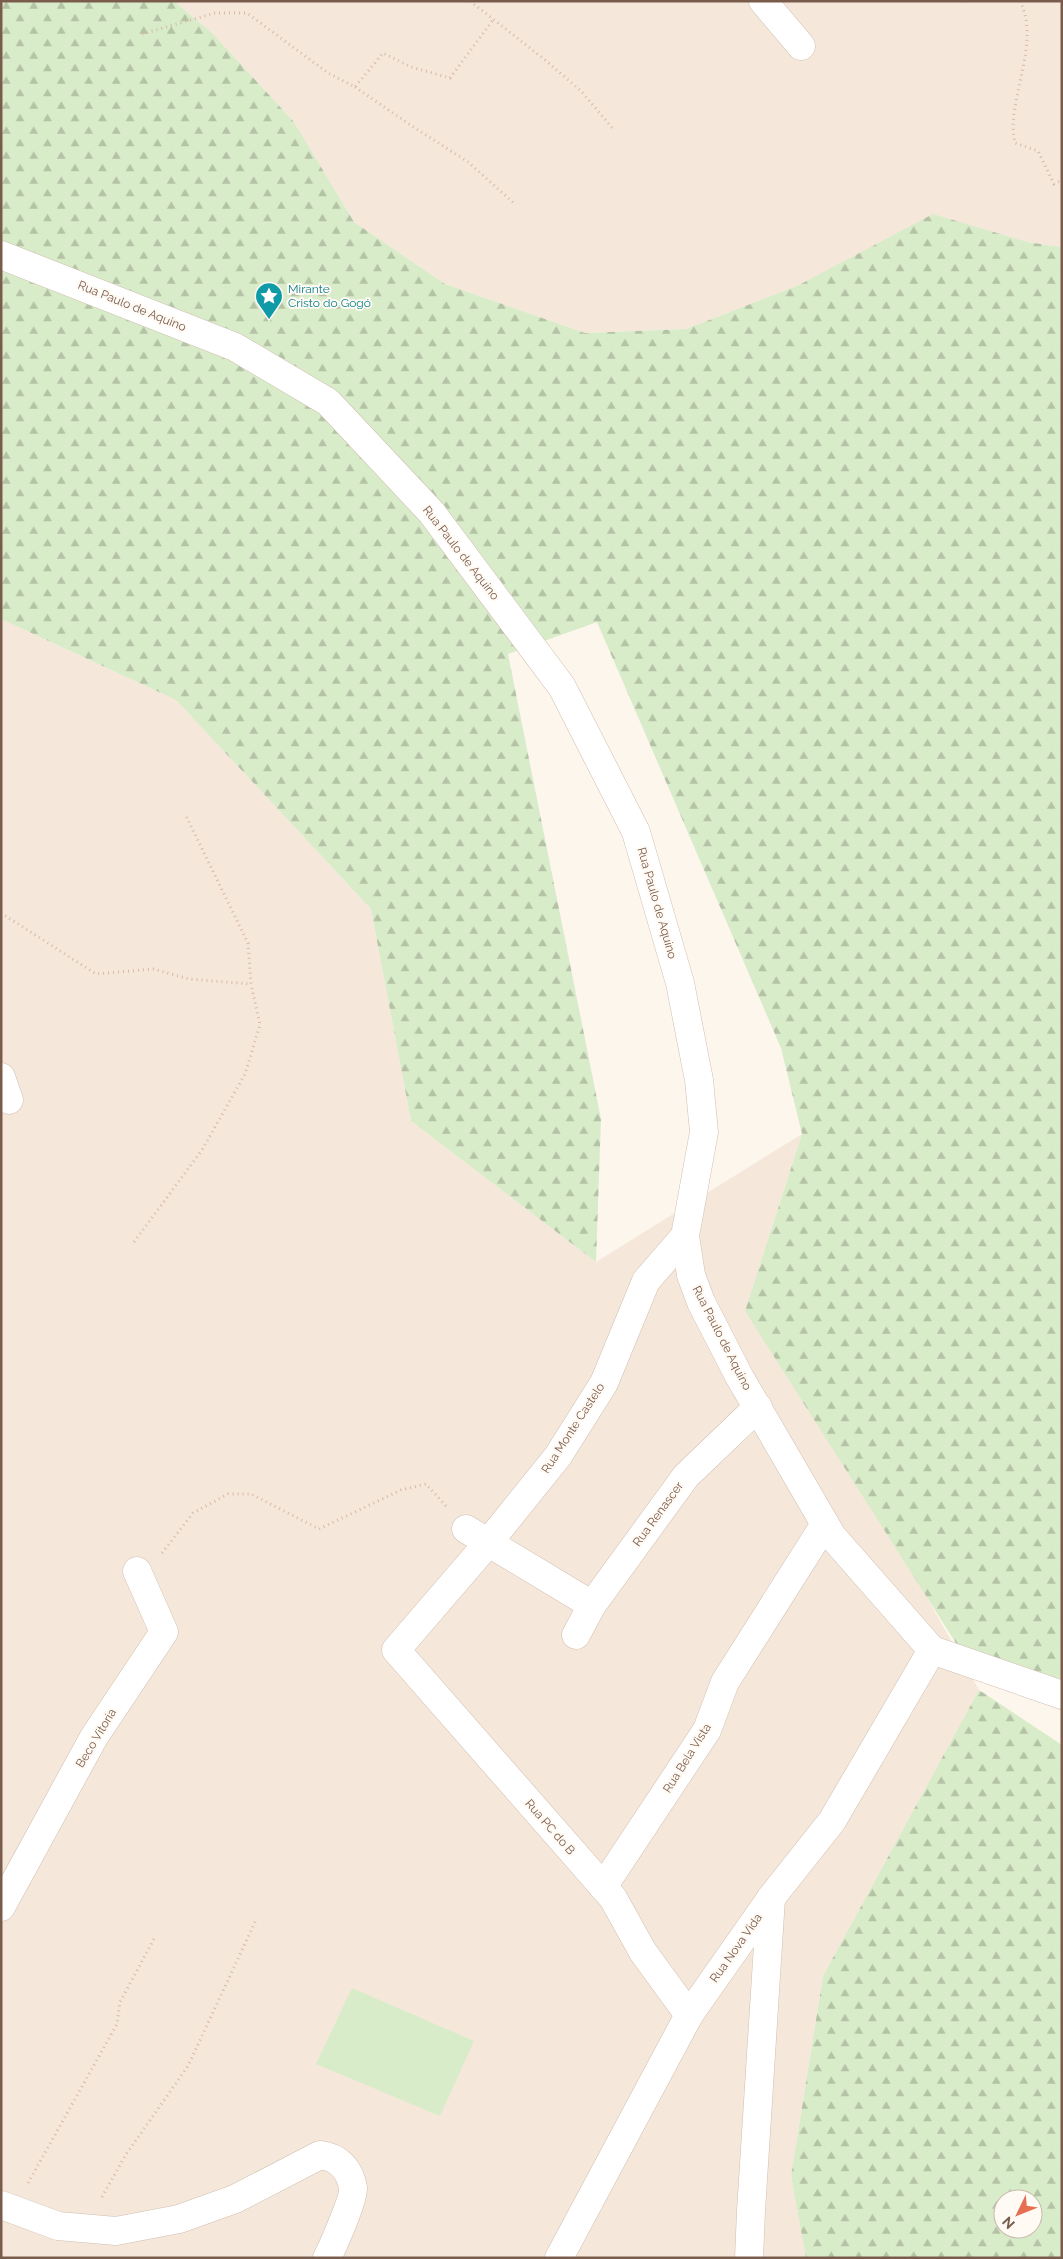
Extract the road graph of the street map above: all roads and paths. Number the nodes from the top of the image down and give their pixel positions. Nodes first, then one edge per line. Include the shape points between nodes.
1 (470, 1) edge
2 (763, 1) edge
3 (966, 1) edge
4 (970, 1) edge
5 (1020, 1) edge
6 (493, 20) junction
7 (142, 34) dead end
8 (801, 46) dead end
9 (356, 87) junction
10 (614, 130) dead end
11 (1062, 180) edge
12 (516, 205) dead end
13 (1, 255) edge
14 (185, 814) dead end
15 (1, 913) edge
16 (251, 984) junction
17 (685, 1236) junction
18 (134, 1242) dead end
19 (758, 1407) junction
20 (825, 1524) junction
21 (477, 1536) junction
22 (139, 1574) joint
23 (592, 1604) junction
24 (576, 1635) dead end
25 (396, 1650) joint
26 (932, 1650) junction
27 (1062, 1695) edge
28 (603, 1887) junction
29 (771, 1898) junction
30 (1, 1907) edge
31 (256, 1920) dead end
32 (156, 1937) dead end
33 (689, 2015) junction
34 (7, 2207) edge
35 (85, 2229) junction
36 (327, 2258) edge
37 (559, 2258) edge
38 (749, 2258) edge

1 - 6 path
2 - 8 street
3 - 4 path
5 - 11 path via 1026,14 1024,64 1012,129 1015,143 1038,151 1054,184
6 - 9 path via 450,78 412,67 382,53
6 - 10 path via 581,91
7 - 9 path via 215,13 247,13 328,73
9 - 12 path via 468,162
13 - 17 street, Rua Paulo de Aquino via 235,347 328,402 432,513 562,687 636,832 680,983 699,1080 704,1132
14 - 16 path via 248,943
15 - 16 path via 96,974 153,969 189,979
16 - 18 path via 260,1025 245,1074 202,1150
17 - 19 street, Rua Paulo de Aquino via 691,1275 701,1302
17 - 21 street, Rua Monte Castelo via 646,1281 604,1383 558,1456
19 - 20 street, Rua Paulo de Aquino
19 - 23 street, Rua Renascer via 686,1476
20 - 26 street, Rua Paulo de Aquino via 857,1566
20 - 28 street, Rua Bela Vista via 725,1682 707,1730
21 - 22 path via 426,1484 401,1490 320,1529 251,1494 228,1494 193,1513 176,1537
21 - 23 street
21 - 25 street, Rua Monte Castelo
22 - 30 street, Beco Vitoria via 164,1632 94,1737
23 - 24 street, Rua Renascer
25 - 28 street, Rua PC do B
26 - 27 street, Rua Paulo de Aquino
26 - 29 street, Rua Nova Vida via 832,1821
28 - 33 street, Rua PC do B via 613,1898 643,1952
29 - 33 street, Rua Nova Vida
29 - 38 street
31 - 35 path via 188,2066 124,2156
32 - 34 path via 120,2002 117,2024
33 - 37 street, Rua Nova Vida
34 - 35 street via 58,2226
35 - 36 street via 116,2231 179,2219 235,2199 320,2155 330,2156 346,2167 353,2189

